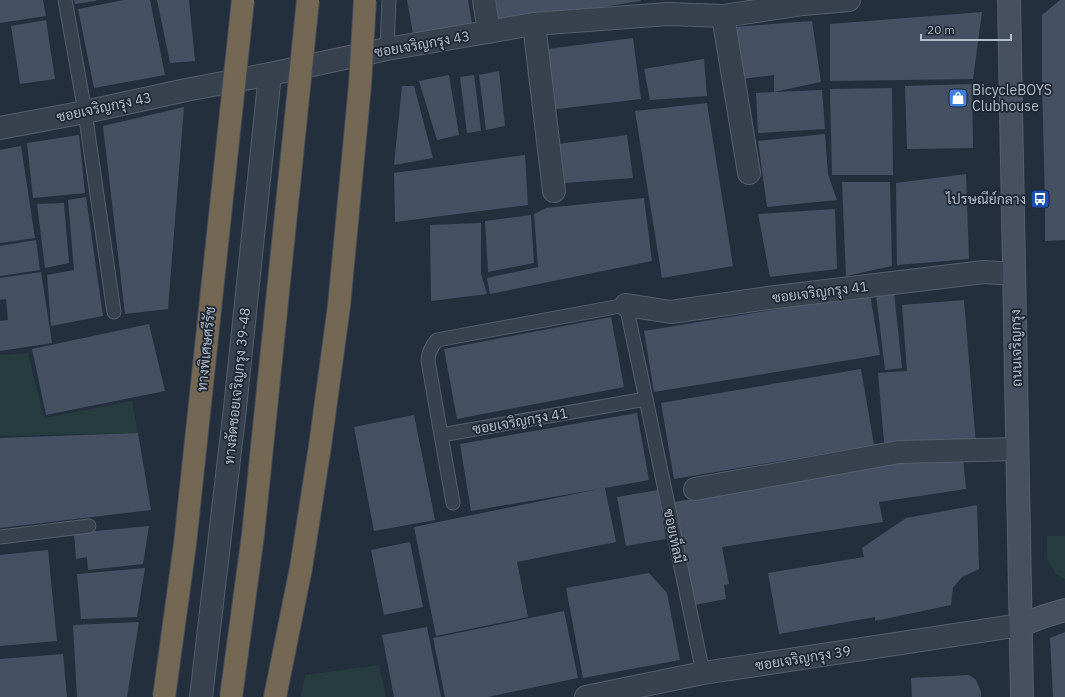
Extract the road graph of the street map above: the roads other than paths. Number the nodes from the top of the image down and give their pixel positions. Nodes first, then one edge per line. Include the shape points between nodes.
1 (65, 0) edge
2 (244, 0) edge
3 (308, 0) edge
4 (365, 0) edge
5 (389, 0) edge
6 (484, 0) edge
7 (849, 0) edge
8 (1009, 0) edge
9 (803, 2) edge
10 (667, 7) edge
11 (722, 16) junction
12 (534, 24) junction
13 (489, 32) junction
14 (387, 49) junction
15 (270, 74) junction
16 (85, 112) junction
17 (0, 128) edge
18 (749, 173) dead end
19 (554, 191) dead end
20 (1014, 274) junction
21 (626, 305) junction
22 (114, 312) dead end
23 (646, 399) junction
24 (441, 435) junction
25 (1017, 449) junction
26 (695, 489) dead end
27 (453, 503) dead end
28 (90, 526) dead end
29 (0, 537) edge
30 (1065, 610) edge
31 (1021, 625) junction
32 (703, 673) junction
33 (164, 697) edge
34 (201, 697) edge
35 (231, 697) edge
36 (275, 697) edge
37 (586, 697) edge
38 (1022, 697) edge

1 - 16 lane
2 - 33 highway, ทางพิเศษศรีรัช, bridge via 185,544
3 - 35 highway, bridge via 253,534
4 - 36 highway, bridge via 360,85 338,313 301,568
5 - 14 lane
6 - 13 street
7 - 9 street, ซอยเจริญกรุง 43
8 - 20 main road, ถนนเจริญกรุง
9 - 11 street, ซอยเจริญกรุง 43
10 - 11 street, ซอยเจริญกรุง 43
10 - 12 street, ซอยเจริญกรุง 43
11 - 18 street
12 - 13 street, ซอยเจริญกรุง 43
12 - 19 street
13 - 14 street, ซอยเจริญกรุง 43
14 - 15 street, ซอยเจริญกรุง 43
15 - 16 street, ซอยเจริญกรุง 43
15 - 34 street, ทางลัดซอยเจริญกรุง 39-48
16 - 17 street, ซอยเจริญกรุง 43
16 - 22 lane
20 - 21 street, ซอยเจริญกรุง 41 via 984,272 671,312
20 - 25 main road, ถนนเจริญกรุง
21 - 23 lane
21 - 24 lane, ซอยเจริญกรุง 41 via 437,340 432,345 428,361
23 - 24 lane, ซอยเจริญกรุง 41
23 - 32 lane, ซอยเท็ลมี
24 - 27 lane, ซอยเจริญกรุง 41
25 - 26 street via 898,452
25 - 31 main road, ถนนเจริญกรุง
28 - 29 lane
30 - 31 main road
31 - 32 street, ซอยเจริญกรุง 39
31 - 38 main road, ถนนเจริญกรุง
32 - 37 street, ซอยเจริญกรุง 39

